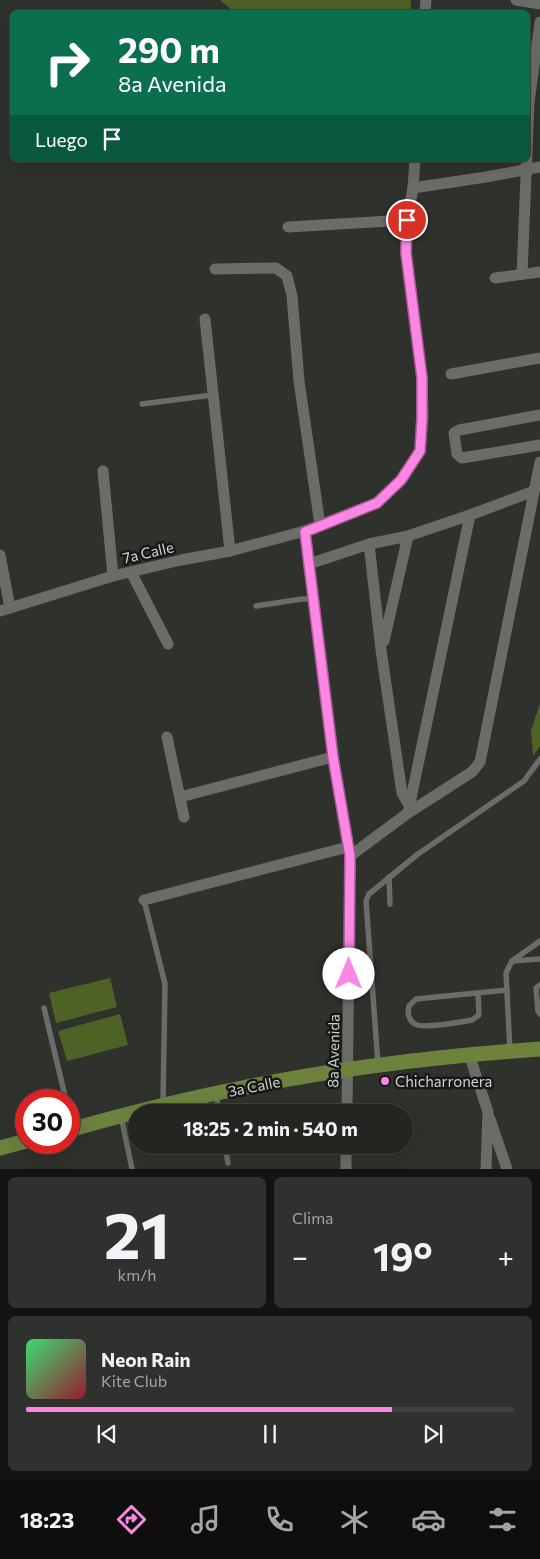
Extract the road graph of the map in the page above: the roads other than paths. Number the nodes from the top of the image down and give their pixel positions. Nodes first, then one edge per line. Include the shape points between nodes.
1 (516, 0) edge
2 (540, 4) edge
3 (540, 22) edge
4 (538, 43) edge
5 (530, 95) edge
6 (415, 162) edge
7 (528, 162) edge
8 (540, 167) edge
9 (528, 169) junction
10 (413, 188) junction
11 (407, 220) junction
12 (288, 228) dead end
13 (215, 269) dead end
14 (540, 272) edge
15 (522, 274) junction
16 (495, 278) dead end
17 (205, 319) dead end
18 (540, 358) edge
19 (452, 374) dead end
20 (213, 395) junction
21 (142, 404) dead end
22 (540, 415) edge
23 (540, 445) edge
24 (540, 462) edge
25 (103, 471) dead end
26 (534, 491) junction
27 (470, 515) junction
28 (320, 525) junction
29 (305, 532) junction
30 (408, 536) junction
31 (369, 544) junction
32 (230, 551) junction
33 (0, 555) edge
34 (309, 564) junction
35 (132, 572) junction
36 (113, 576) junction
37 (313, 599) junction
38 (256, 606) dead end
39 (5, 609) edge
40 (377, 614) junction
41 (390, 614) junction
42 (168, 644) dead end
43 (382, 650) junction
44 (167, 737) dead end
45 (333, 757) junction
46 (540, 759) edge
47 (180, 797) junction
48 (408, 809) junction
49 (184, 817) dead end
50 (349, 851) junction
51 (389, 877) junction
52 (144, 900) joint
53 (390, 904) dead end
54 (540, 941) edge
55 (540, 959) edge
56 (512, 962) junction
57 (540, 985) edge
58 (507, 990) junction
59 (478, 993) junction
60 (44, 1008) dead end
61 (540, 1014) edge
62 (540, 1049) edge
63 (510, 1051) junction
64 (469, 1054) junction
65 (378, 1066) junction
66 (348, 1070) junction
67 (63, 1089) edge
68 (216, 1094) junction
69 (163, 1104) edge
70 (172, 1104) edge
71 (218, 1104) edge
72 (347, 1104) edge
73 (488, 1112) junction
74 (128, 1114) edge
75 (121, 1116) junction
76 (80, 1127) edge
77 (15, 1144) edge
78 (0, 1148) edge
79 (226, 1154) edge
80 (346, 1154) edge
81 (228, 1163) dead end
82 (132, 1169) edge
83 (346, 1169) edge
84 (486, 1169) edge
85 (507, 1169) edge

1 - 2 street
3 - 4 street
4 - 5 street
6 - 10 street
7 - 9 street
8 - 9 street
9 - 10 street
9 - 15 street
10 - 11 street
11 - 12 street
11 - 28 street via 406,253 422,378 420,451 401,480 377,503
13 - 28 street via 276,268 287,276
14 - 15 street
15 - 16 street
17 - 20 street
18 - 19 street
20 - 21 lane
20 - 32 street
22 - 23 street via 454,433 458,454 462,458
24 - 26 street
25 - 36 street
26 - 27 street
26 - 48 street via 480,762 472,772
27 - 30 street
27 - 48 street
28 - 29 street
29 - 32 street, 7a Calle
29 - 34 street, 8a Avenida
30 - 31 street
30 - 41 street
31 - 34 street
31 - 40 street
32 - 35 street, 7a Calle
33 - 39 street
34 - 37 street, 8a Avenida
35 - 36 street, 7a Calle
35 - 42 street
36 - 39 street, 7a Calle
37 - 38 lane
37 - 45 street, 8a Avenida
40 - 41 street
40 - 43 street
41 - 43 street
43 - 48 street via 402,793
44 - 47 street
45 - 47 street
45 - 50 street, 8a Avenida
46 - 51 lane via 524,781
47 - 49 street
48 - 50 street
50 - 52 street
50 - 66 street, 8a Avenida
51 - 53 lane
51 - 65 lane via 373,890 366,901
52 - 69 lane via 165,984
54 - 56 lane
55 - 56 lane
56 - 58 lane via 506,973
57 - 61 lane via 536,988
58 - 59 lane
58 - 63 lane
59 - 59 lane via 416,999 410,1006 409,1016 419,1026 472,1020 478,1015
60 - 67 lane
62 - 63 main road, 3a Calle
63 - 64 main road, 3a Calle
64 - 65 main road, 3a Calle
64 - 73 street
65 - 66 main road, 3a Calle
66 - 68 main road, 3a Calle
66 - 72 street, 8a Avenida
68 - 70 main road, 3a Calle
68 - 71 lane
73 - 84 street
73 - 85 street
74 - 75 main road, 3a Calle
75 - 76 main road, 3a Calle
75 - 82 lane
77 - 78 main road
79 - 81 lane
80 - 83 street

